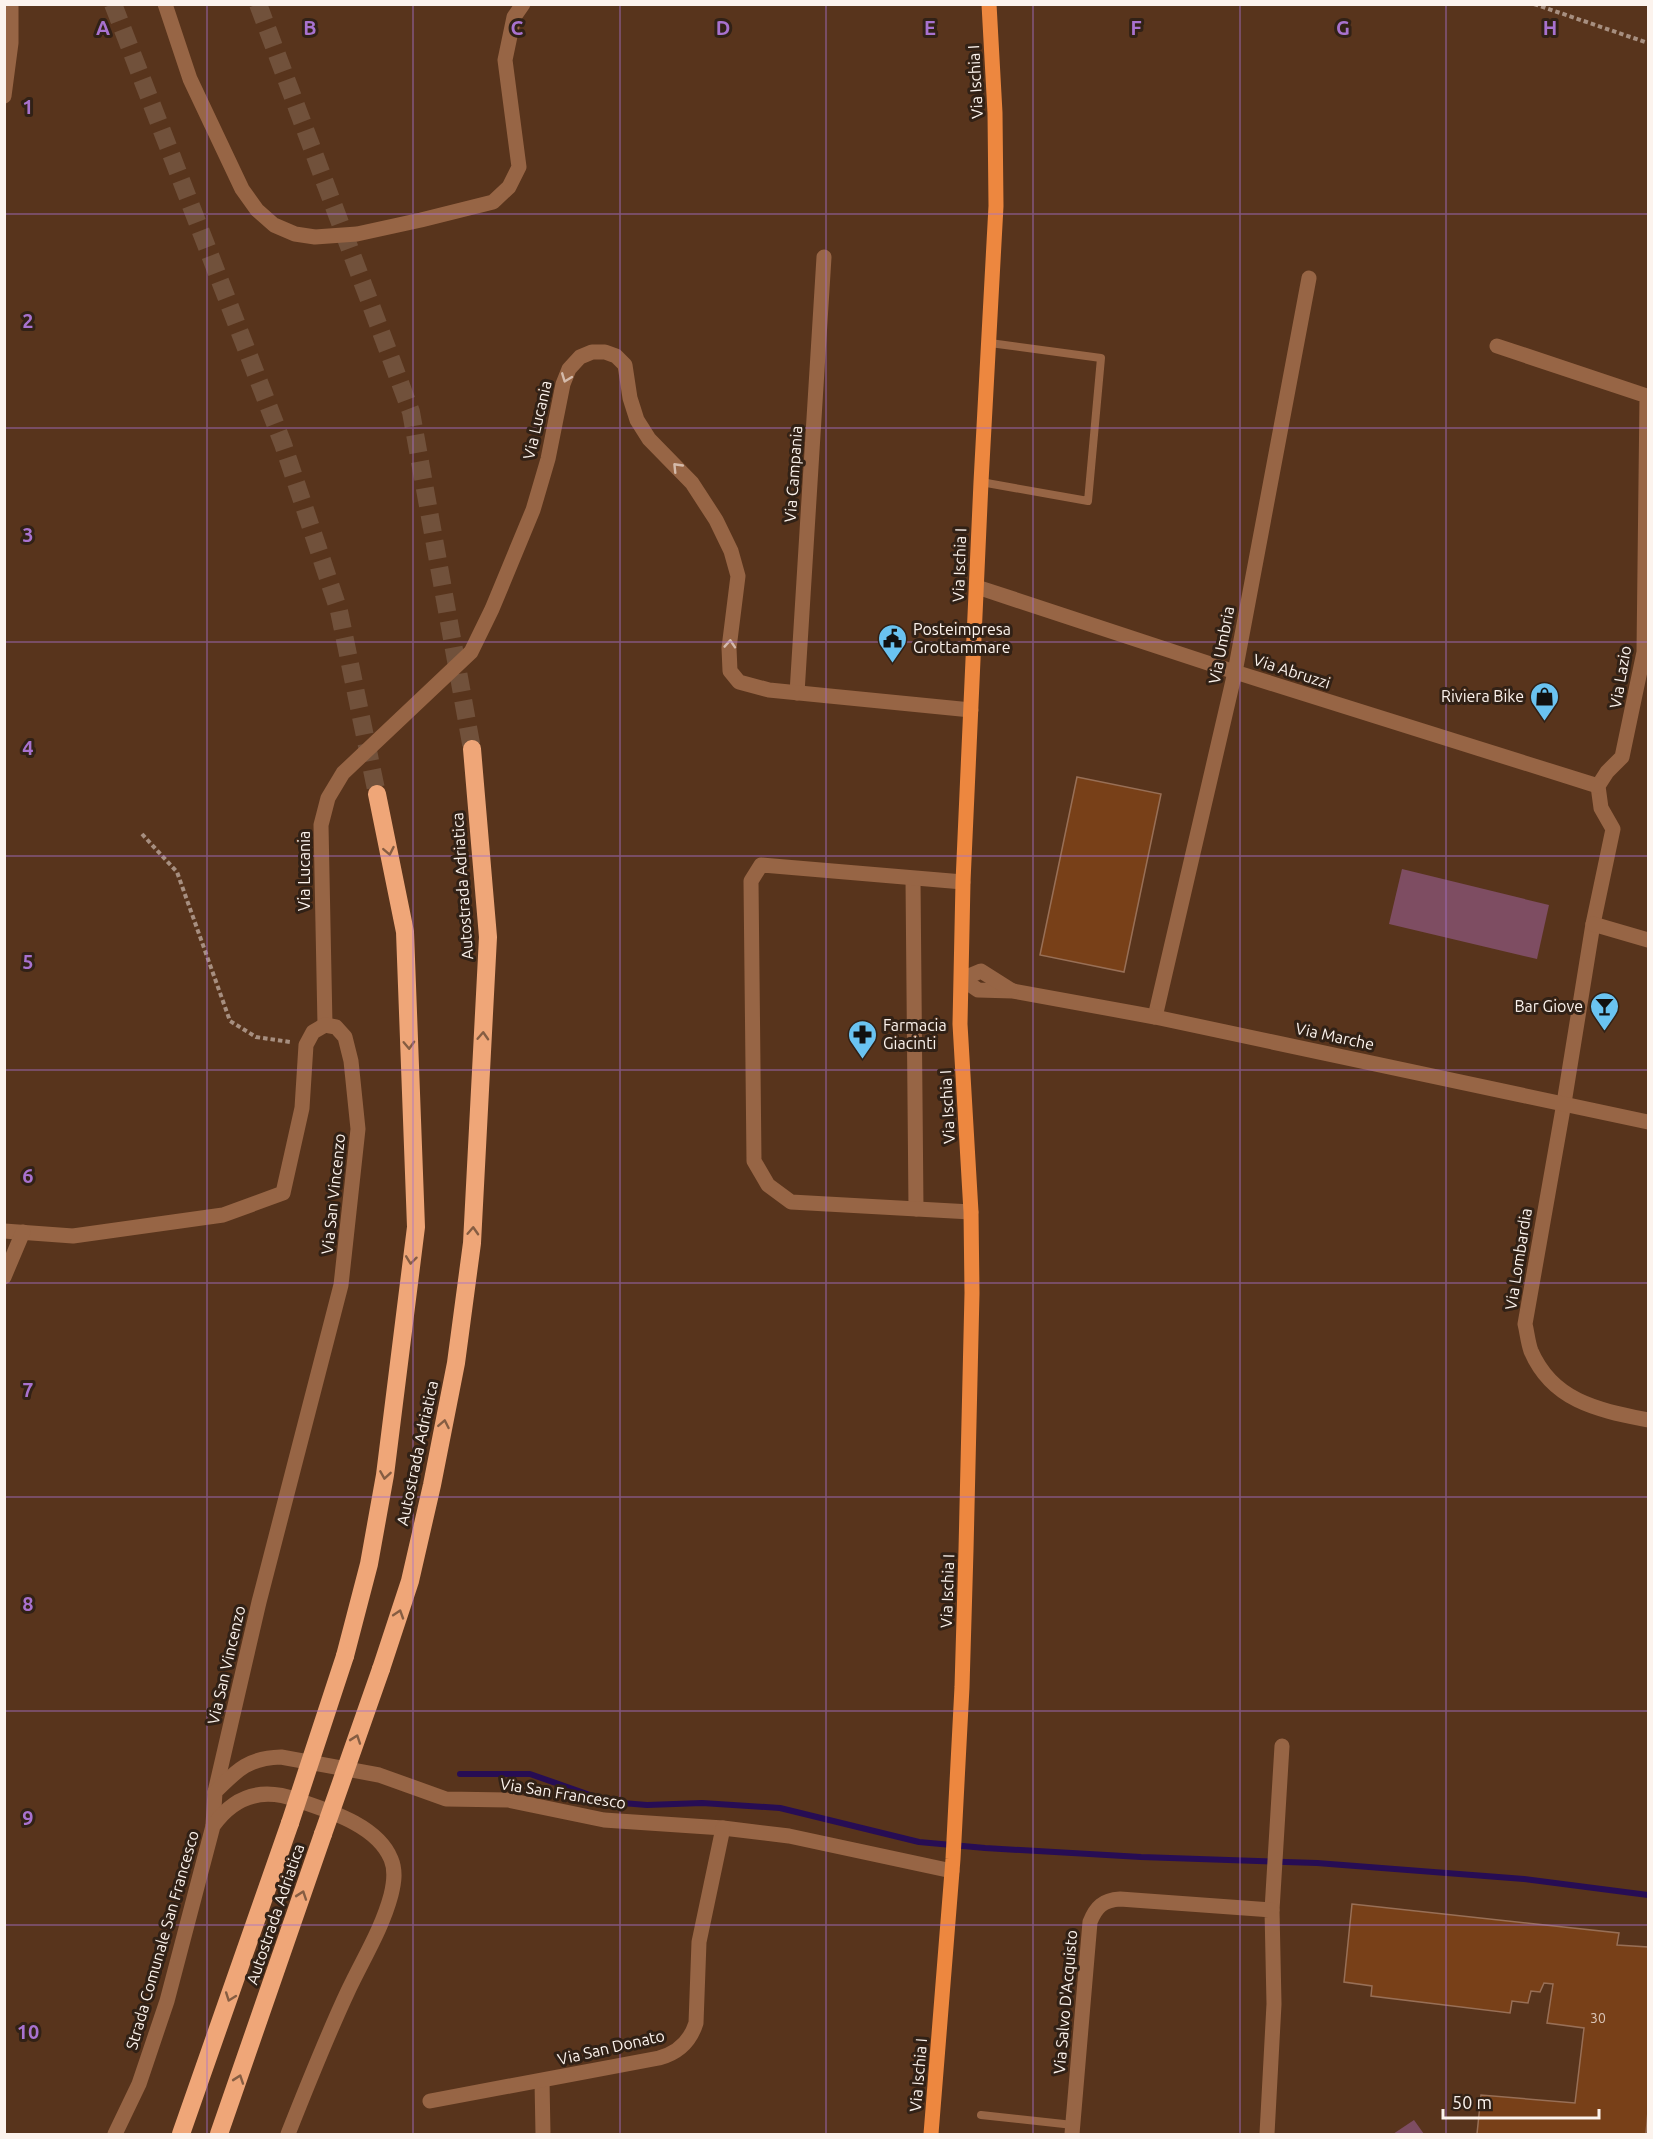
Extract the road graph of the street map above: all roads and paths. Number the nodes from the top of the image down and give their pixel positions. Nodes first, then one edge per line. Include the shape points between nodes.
1 (11, 4) edge
2 (165, 4) edge
3 (524, 4) edge
4 (989, 4) edge
5 (1534, 4) edge
6 (1648, 43) edge
7 (4, 96) edge
8 (824, 257) dead end
9 (1309, 278) dead end
10 (990, 343) junction
11 (1497, 346) dead end
12 (981, 482) junction
13 (977, 587) junction
14 (1646, 662) edge
15 (1235, 672) junction
16 (797, 693) junction
17 (971, 710) junction
18 (472, 749) tunnel mouth
19 (1598, 786) junction
20 (377, 794) tunnel mouth
21 (142, 834) dead end
22 (913, 879) junction
23 (963, 882) junction
24 (1593, 924) junction
25 (1648, 940) edge
26 (962, 979) junction
27 (1155, 1017) junction
28 (325, 1025) junction
29 (306, 1044) junction
30 (1564, 1103) junction
31 (1648, 1122) edge
32 (916, 1209) junction
33 (971, 1212) junction
34 (4, 1231) edge
35 (23, 1232) junction
36 (4, 1277) edge
37 (1648, 1420) edge
38 (1282, 1746) dead end
39 (215, 1792) junction
40 (213, 1826) junction
41 (723, 1828) junction
42 (952, 1865) junction
43 (1272, 1910) junction
44 (542, 2081) junction
45 (430, 2101) dead end
46 (981, 2115) dead end
47 (1072, 2130) edge
48 (115, 2134) edge
49 (181, 2134) edge
50 (219, 2134) edge
51 (288, 2134) edge
52 (543, 2134) edge
53 (931, 2134) edge
54 (1267, 2134) edge

1 - 7 street
2 - 3 street via 190,79 242,189 274,225 315,237 357,234 482,205 493,202 509,187 519,167 505,60 514,17
4 - 10 main road, Via Ischia I via 996,206
5 - 6 path
8 - 16 street, Via Campania
9 - 15 street, Via Umbria
10 - 12 main road, Via Ischia I
10 - 12 lane via 1101,358 1088,501
11 - 14 street, Via Lazio via 1647,396
12 - 13 main road, Via Ischia I
13 - 15 street, Via Abruzzi
13 - 17 main road, Via Ischia I
14 - 19 street, Via Lazio via 1622,757
15 - 19 street, Via Abruzzi
15 - 27 street, Via Umbria
16 - 17 street, Via Lucania
16 -> 28 street, Via Lucania via 739,682 730,671 738,576 731,551 692,483 649,439 637,420 625,365 605,352 580,357 563,384 533,510 471,652 343,773 328,798 321,825
17 - 23 main road, Via Ischia I
50 -> 18 highway, Autostrada Adriatica, bridge via 410,1581 456,1363 472,1242 488,937
19 - 24 street via 1601,808 1613,829
20 -> 49 highway, Autostrada Adriatica, bridge via 405,932 416,1227 385,1475 369,1564 345,1656
21 - 29 path via 177,872 230,1021 256,1037
22 - 23 street
22 - 32 street
22 - 32 street via 761,865 751,881 754,1161 768,1185 791,1202
23 - 26 main road, Via Ischia I
24 - 25 street
24 - 30 street
26 - 27 street, Via Marche via 978,990 1013,991
26 - 33 main road, Via Ischia I via 960,1024
27 - 30 street, Via Marche
28 - 29 street via 313,1032
28 - 39 street, Via San Vincenzo via 336,1027 345,1036 358,1129 341,1285 259,1602
29 - 35 street via 302,1108 283,1193 223,1215 73,1236
30 - 31 street, Via Marche
30 - 37 street, Via Lombardia via 1525,1324 1530,1350 1549,1381 1576,1401
32 - 33 street
33 - 42 main road, Via Ischia I via 966,1550
34 - 35 street
35 - 36 street
38 - 43 street
39 - 40 street
39 - 41 street, Via San Francesco via 251,1761 281,1757 380,1775 446,1799 508,1800 604,1820
40 - 48 street, Strada Comunale San Francesco via 167,2001 139,2084
40 - 51 street, Strada Comunale San Francesco via 223,1812 244,1799 256,1795 283,1796 359,1827 381,1844 392,1862 395,1876 385,1914 336,2017
41 - 42 street, Via San Francesco
41 - 44 street, Via San Donato via 699,1942 698,2014 688,2040 659,2058
42 - 53 main road, Via Ischia I
43 - 47 street, Via Salvo D'Acquisto via 1120,1899 1098,1906 1088,1931
43 - 54 street via 1274,2004
44 - 45 street, Via San Donato
44 - 52 street
46 - 47 lane

